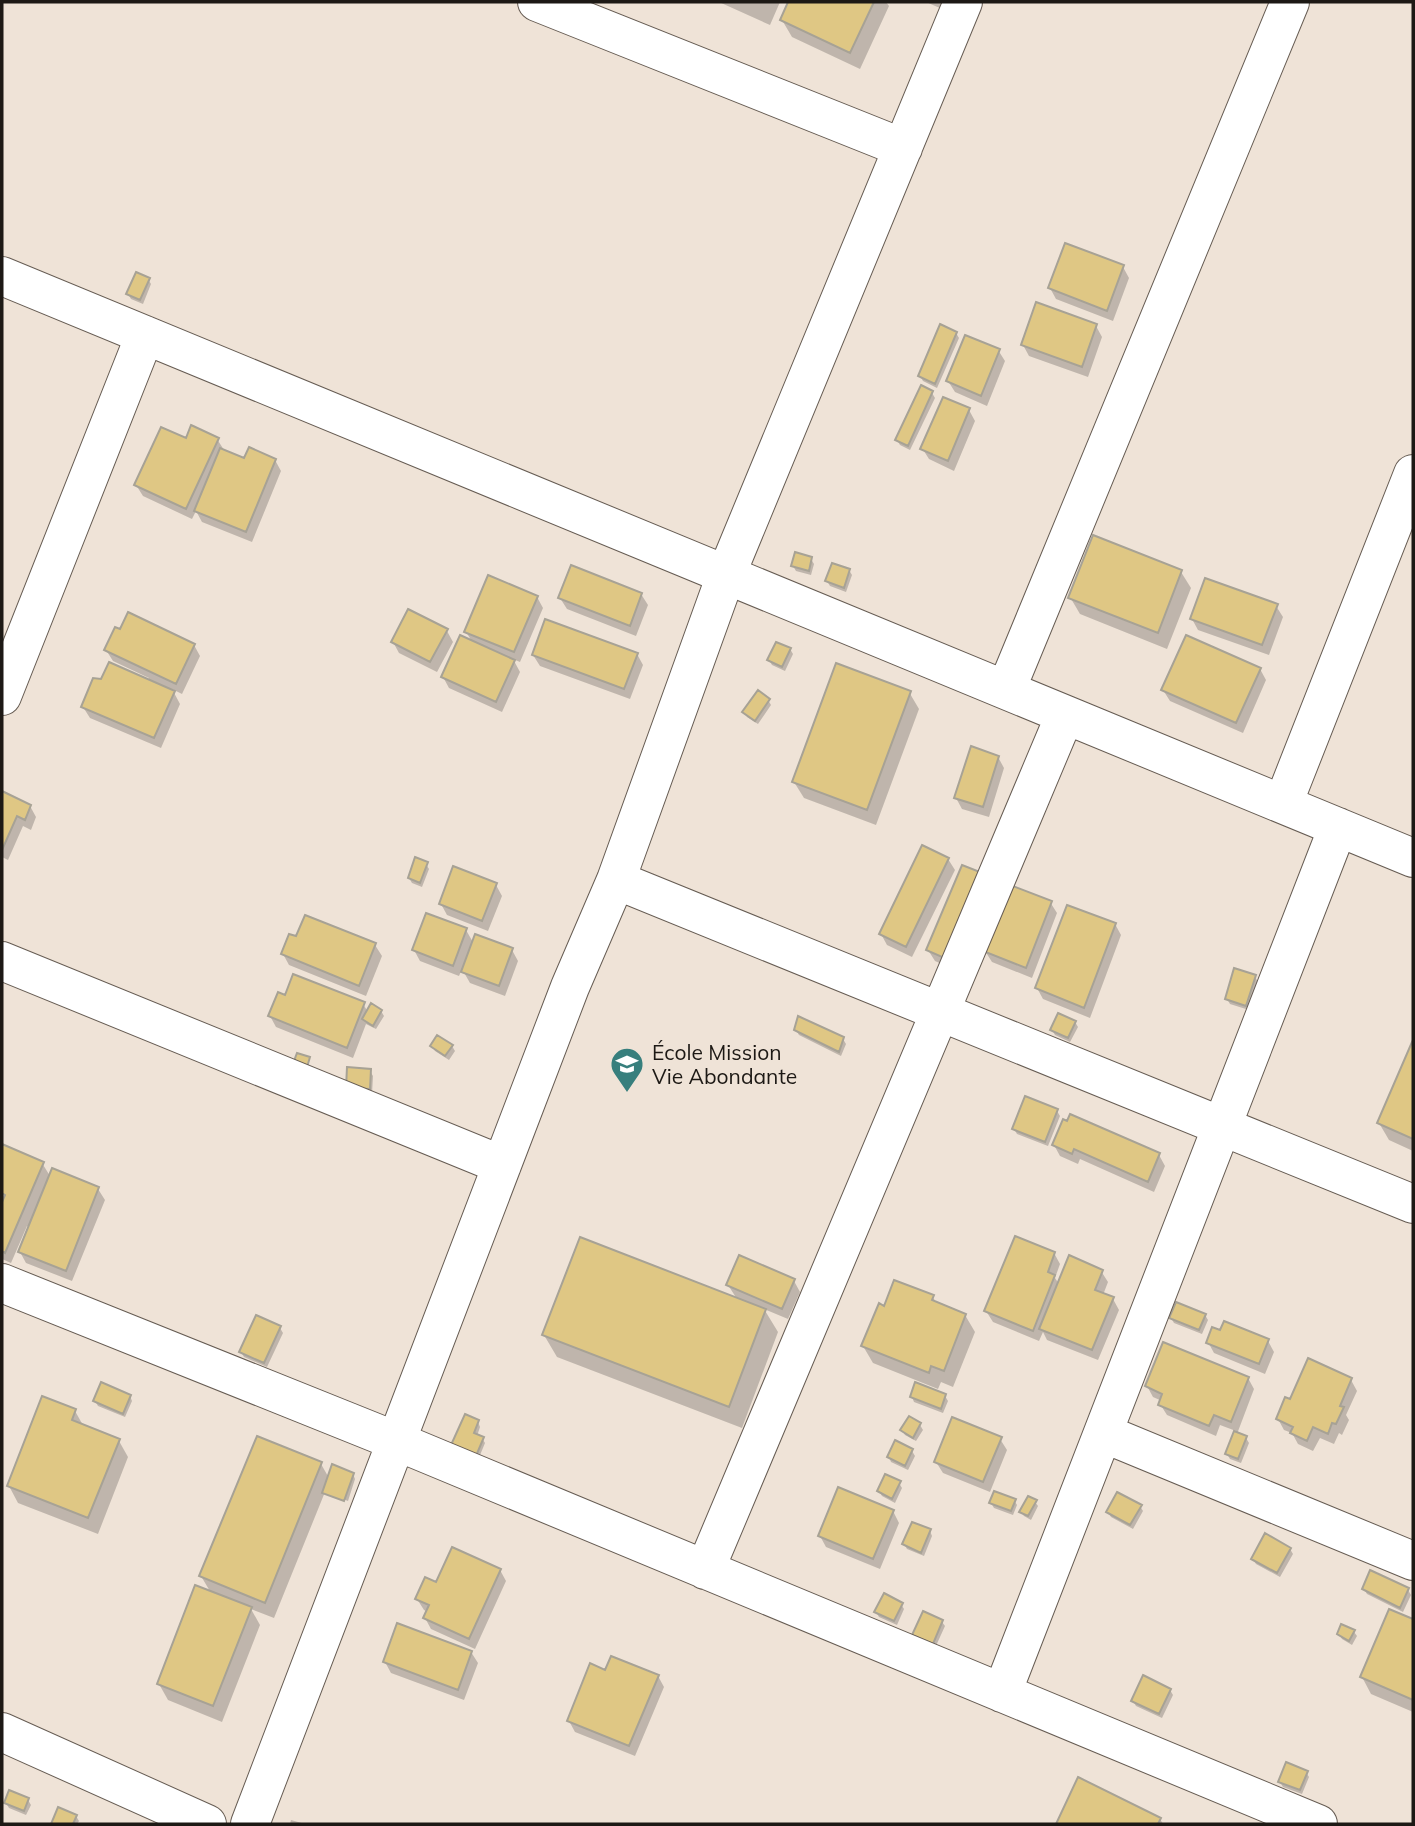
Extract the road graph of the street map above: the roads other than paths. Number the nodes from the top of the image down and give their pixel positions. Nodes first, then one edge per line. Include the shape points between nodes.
1 (537, 2) edge
2 (963, 2) edge
3 (1290, 2) edge
4 (903, 148) junction
5 (2, 276) edge
6 (145, 335) junction
7 (1413, 474) edge
8 (726, 575) junction
9 (11, 647) edge
10 (1006, 690) junction
11 (2, 696) edge
12 (1065, 715) junction
13 (1283, 804) junction
14 (1338, 827) junction
15 (1413, 858) edge
16 (616, 880) junction
17 (2, 961) edge
18 (940, 1012) junction
19 (1222, 1126) junction
20 (502, 1165) junction
21 (1413, 1204) edge
22 (2, 1283) edge
23 (1102, 1433) junction
24 (396, 1441) junction
25 (1413, 1561) edge
26 (705, 1570) junction
27 (1002, 1693) junction
28 (2, 1732) edge
29 (207, 1824) edge
30 (250, 1824) edge
31 (1318, 1824) edge

1 - 4 street
2 - 4 street
3 - 10 street
4 - 8 street
5 - 6 street
6 - 8 street
6 - 9 street
7 - 13 street
8 - 10 street
8 - 16 street
9 - 11 street
10 - 12 street
12 - 13 street
12 - 18 street
13 - 14 street
14 - 15 street
14 - 19 street
16 - 18 street
16 - 20 street
17 - 20 street
18 - 19 street
18 - 26 street
19 - 21 street
19 - 23 street
20 - 24 street
22 - 24 street
23 - 25 street
23 - 27 street
24 - 26 street
24 - 30 street
26 - 27 street
27 - 31 street
28 - 29 street

